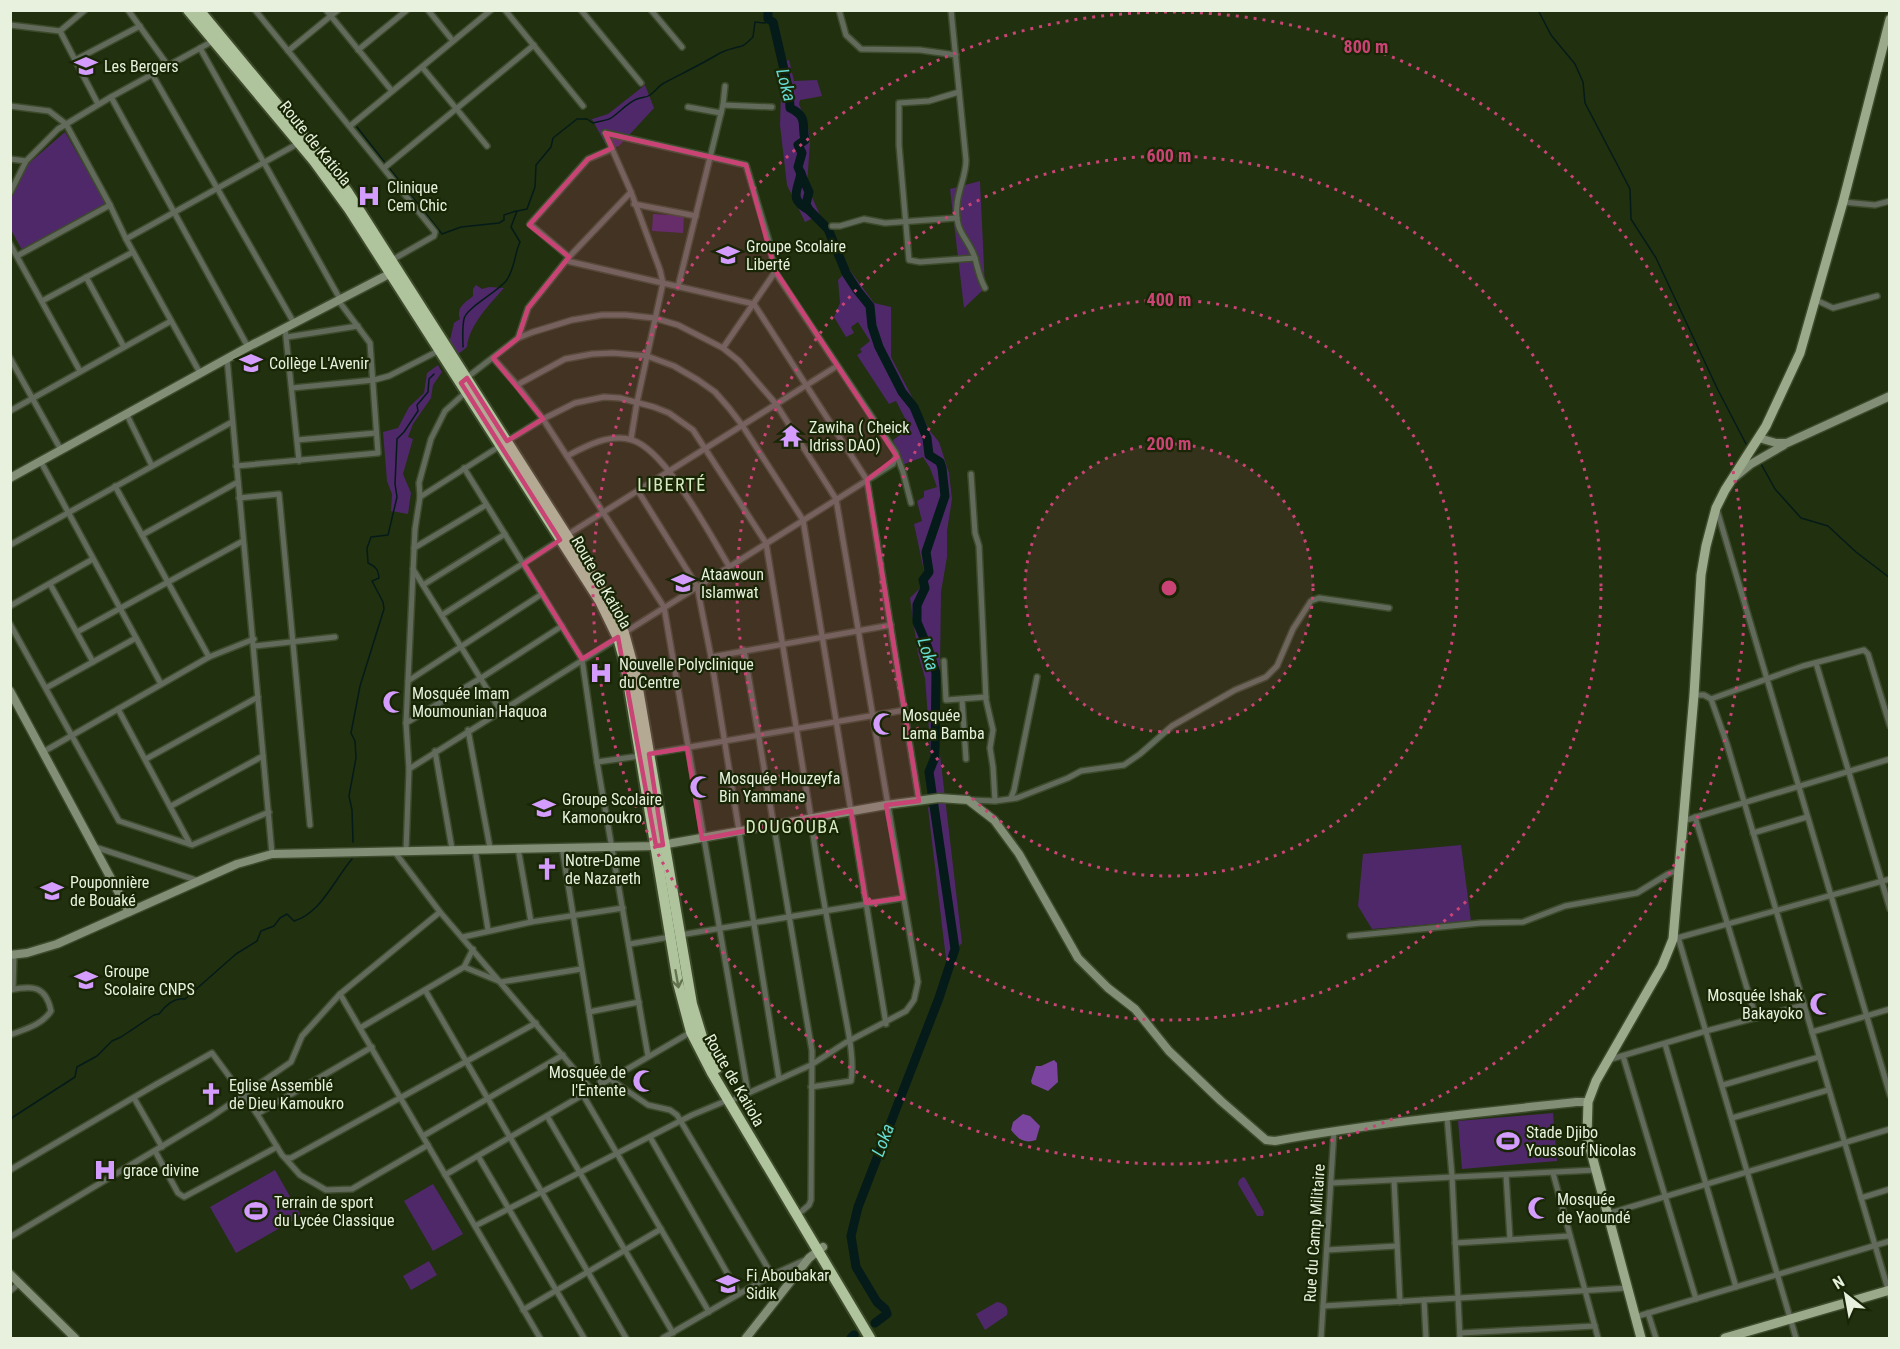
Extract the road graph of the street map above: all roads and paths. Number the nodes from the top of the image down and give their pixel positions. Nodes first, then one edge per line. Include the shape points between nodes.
1 (85, 10) edge
2 (128, 10) edge
3 (188, 10) edge
4 (199, 10) edge
5 (255, 10) edge
6 (326, 10) edge
7 (338, 10) edge
8 (407, 10) edge
9 (428, 10) edge
10 (491, 10) edge
11 (505, 10) edge
12 (581, 10) edge
13 (651, 10) edge
14 (839, 10) edge
15 (951, 10) edge
16 (330, 16) junction
17 (1890, 19) edge
18 (10, 25) edge
19 (140, 26) junction
20 (60, 31) junction
21 (213, 41) junction
22 (453, 42) junction
23 (534, 45) junction
24 (200, 48) junction
25 (682, 48) dead end
26 (358, 50) junction
27 (1885, 50) edge
28 (288, 51) junction
29 (956, 55) junction
30 (75, 60) junction
31 (169, 67) junction
32 (422, 67) junction
33 (152, 74) junction
34 (641, 83) dead end
35 (725, 86) dead end
36 (392, 91) junction
37 (959, 92) junction
38 (111, 96) junction
39 (98, 104) junction
40 (723, 105) junction
41 (10, 106) edge
42 (583, 106) dead end
43 (688, 107) dead end
44 (772, 107) dead end
45 (456, 108) junction
46 (721, 113) junction
47 (66, 124) junction
48 (350, 126) junction
49 (299, 142) junction
50 (487, 146) dead end
51 (612, 149) junction
52 (710, 157) junction
53 (10, 159) edge
54 (26, 161) junction
55 (265, 162) junction
56 (384, 168) junction
57 (218, 188) junction
58 (10, 192) edge
59 (631, 192) junction
60 (1889, 200) edge
61 (1843, 202) junction
62 (634, 204) junction
63 (110, 205) junction
64 (174, 212) junction
65 (696, 216) junction
66 (957, 218) junction
67 (907, 222) junction
68 (832, 225) dead end
69 (126, 239) junction
70 (10, 244) edge
71 (133, 252) junction
72 (17, 256) junction
73 (975, 258) junction
74 (568, 259) junction
75 (393, 267) junction
76 (775, 272) junction
77 (86, 277) junction
78 (663, 284) junction
79 (678, 287) junction
80 (985, 288) dead end
81 (1877, 296) dead end
82 (339, 299) junction
83 (1816, 300) junction
84 (42, 301) junction
85 (754, 304) junction
86 (654, 318) junction
87 (171, 321) junction
88 (294, 323) junction
89 (358, 326) junction
90 (286, 332) junction
91 (518, 338) junction
92 (124, 347) junction
93 (248, 347) junction
94 (723, 348) junction
95 (440, 350) junction
96 (647, 356) junction
97 (10, 358) edge
98 (227, 358) junction
99 (493, 358) junction
100 (837, 366) junction
101 (80, 371) junction
102 (200, 373) junction
103 (374, 380) junction
104 (465, 384) junction
105 (517, 385) junction
106 (806, 385) junction
107 (292, 388) junction
108 (1890, 396) edge
109 (34, 398) junction
110 (637, 402) junction
111 (776, 404) junction
112 (10, 411) edge
113 (127, 415) junction
114 (543, 419) junction
115 (232, 422) junction
116 (742, 425) junction
117 (376, 433) junction
118 (1759, 438) junction
119 (631, 439) junction
120 (297, 440) junction
121 (504, 443) junction
122 (1787, 443) junction
123 (706, 448) junction
124 (62, 450) junction
125 (567, 456) junction
126 (897, 457) junction
127 (299, 461) junction
128 (41, 462) junction
129 (152, 466) junction
130 (236, 466) junction
131 (464, 468) junction
132 (670, 471) junction
133 (971, 474) dead end
134 (10, 478) edge
135 (867, 480) junction
136 (1730, 481) junction
137 (238, 482) junction
138 (116, 486) junction
139 (638, 491) junction
140 (420, 497) junction
141 (239, 498) junction
142 (836, 499) junction
143 (911, 504) dead end
144 (486, 505) junction
145 (1716, 508) junction
146 (69, 513) junction
147 (603, 513) junction
148 (803, 520) junction
149 (505, 534) junction
150 (142, 535) junction
151 (564, 538) junction
152 (243, 540) junction
153 (766, 543) junction
154 (10, 545) edge
155 (414, 548) junction
156 (93, 559) junction
157 (524, 564) junction
158 (729, 566) junction
159 (413, 568) junction
160 (168, 582) junction
161 (50, 584) junction
162 (423, 585) junction
163 (697, 586) junction
164 (542, 594) junction
165 (10, 606) edge
166 (664, 607) junction
167 (120, 608) junction
168 (1389, 608) dead end
169 (442, 615) junction
170 (10, 624) edge
171 (891, 625) junction
172 (562, 626) junction
173 (858, 631) junction
174 (77, 632) junction
175 (621, 635) junction
176 (335, 637) dead end
177 (822, 637) junction
178 (136, 638) junction
179 (293, 641) junction
180 (254, 643) junction
181 (783, 644) junction
182 (461, 646) junction
183 (744, 650) junction
184 (209, 657) junction
185 (711, 657) junction
186 (582, 659) junction
187 (944, 661) dead end
188 (93, 662) junction
189 (1816, 663) junction
190 (1037, 677) dead end
191 (481, 678) junction
192 (1766, 679) junction
193 (408, 681) junction
194 (161, 684) junction
195 (46, 688) junction
196 (10, 691) edge
197 (1694, 695) junction
198 (258, 697) junction
199 (986, 697) junction
200 (962, 699) junction
201 (1711, 699) junction
202 (118, 709) junction
203 (500, 710) junction
204 (905, 710) junction
205 (872, 716) junction
206 (836, 722) junction
207 (406, 723) junction
208 (1890, 726) edge
209 (797, 729) junction
210 (468, 730) junction
211 (758, 735) junction
212 (71, 736) junction
213 (724, 742) junction
214 (687, 748) junction
215 (435, 751) junction
216 (43, 752) junction
217 (645, 755) junction
218 (263, 756) junction
219 (146, 759) junction
220 (966, 759) dead end
221 (1890, 759) edge
222 (597, 762) junction
223 (409, 769) junction
224 (1849, 771) junction
225 (1798, 786) junction
226 (1011, 798) junction
227 (968, 800) junction
228 (919, 801) junction
229 (994, 801) junction
230 (1744, 802) junction
231 (886, 805) junction
232 (171, 806) junction
233 (851, 811) junction
234 (268, 812) junction
235 (1695, 817) junction
236 (1807, 817) junction
237 (811, 818) junction
238 (1683, 821) junction
239 (310, 825) dead end
240 (773, 826) junction
241 (738, 831) junction
242 (1754, 833) junction
243 (702, 838) junction
244 (190, 844) junction
245 (612, 845) junction
246 (660, 845) junction
247 (93, 846) junction
248 (562, 847) junction
249 (518, 848) junction
250 (452, 849) junction
251 (475, 849) junction
252 (490, 849) junction
253 (393, 851) junction
254 (406, 851) junction
255 (272, 854) junction
256 (1679, 870) junction
257 (1890, 879) edge
258 (199, 880) junction
259 (1881, 881) junction
260 (1831, 896) junction
261 (903, 898) junction
262 (866, 903) junction
263 (623, 908) junction
264 (1890, 909) edge
265 (827, 910) junction
266 (1777, 911) junction
267 (129, 912) junction
268 (440, 912) junction
269 (572, 916) junction
270 (789, 916) junction
271 (531, 922) junction
272 (755, 923) junction
273 (1728, 924) junction
274 (718, 928) junction
275 (489, 930) junction
276 (675, 936) junction
277 (1350, 936) dead end
278 (463, 937) junction
279 (1675, 938) junction
280 (630, 944) junction
281 (472, 949) junction
282 (12, 955) edge
283 (465, 967) junction
284 (581, 969) junction
285 (501, 982) junction
286 (11, 989) edge
287 (425, 990) junction
288 (340, 994) junction
289 (639, 1002) junction
290 (1804, 1005) junction
291 (1890, 1009) edge
292 (588, 1012) junction
293 (1866, 1016) junction
294 (1756, 1018) junction
295 (536, 1023) junction
296 (886, 1024) junction
297 (360, 1028) junction
298 (1706, 1031) junction
299 (691, 1032) junction
300 (1812, 1032) junction
301 (10, 1035) edge
302 (849, 1041) junction
303 (1665, 1044) junction
304 (372, 1047) junction
305 (563, 1055) junction
306 (648, 1056) junction
307 (1623, 1056) junction
308 (1819, 1057) junction
309 (1606, 1061) junction
310 (467, 1062) junction
311 (811, 1065) junction
312 (610, 1079) junction
313 (779, 1079) junction
314 (1723, 1084) junction
315 (601, 1085) junction
316 (811, 1087) junction
317 (592, 1090) junction
318 (1828, 1090) junction
319 (748, 1093) junction
320 (583, 1095) junction
321 (1890, 1095) edge
322 (243, 1096) junction
323 (134, 1098) junction
324 (401, 1099) junction
325 (488, 1099) junction
326 (731, 1099) junction
327 (1588, 1102) junction
328 (257, 1114) junction
329 (547, 1116) junction
330 (1447, 1117) junction
331 (1732, 1118) junction
332 (682, 1121) junction
333 (1890, 1129) edge
334 (1335, 1130) junction
335 (423, 1136) junction
336 (510, 1137) junction
337 (650, 1137) junction
338 (1844, 1143) junction
339 (428, 1145) junction
340 (162, 1147) junction
341 (277, 1147) junction
342 (155, 1151) junction
343 (617, 1154) junction
344 (478, 1156) junction
345 (285, 1158) junction
346 (10, 1170) edge
347 (1596, 1170) junction
348 (1747, 1172) junction
349 (580, 1173) junction
350 (1553, 1173) junction
351 (445, 1175) junction
352 (1506, 1175) junction
353 (1452, 1176) junction
354 (1394, 1180) junction
355 (1331, 1184) junction
356 (1706, 1184) junction
357 (1890, 1189) edge
358 (541, 1192) junction
359 (1665, 1196) junction
360 (1861, 1198) junction
361 (508, 1208) junction
362 (802, 1211) junction
363 (1607, 1214) junction
364 (475, 1226) junction
365 (661, 1229) junction
366 (1570, 1236) junction
367 (10, 1237) edge
368 (1510, 1239) junction
369 (1890, 1241) edge
370 (1455, 1242) junction
371 (1397, 1246) junction
372 (1875, 1246) junction
373 (625, 1250) junction
374 (1326, 1250) junction
375 (817, 1252) junction
376 (588, 1272) junction
377 (10, 1274) edge
378 (772, 1275) junction
379 (1777, 1275) junction
380 (20, 1283) junction
381 (1736, 1287) junction
382 (1628, 1288) junction
383 (556, 1290) junction
384 (10, 1291) edge
385 (1585, 1291) junction
386 (1889, 1292) edge
387 (739, 1294) junction
388 (1458, 1298) junction
389 (1696, 1299) junction
390 (1424, 1300) junction
391 (1400, 1302) junction
392 (1323, 1306) junction
393 (523, 1310) junction
394 (709, 1312) junction
395 (1648, 1313) junction
396 (1635, 1317) junction
397 (1790, 1319) junction
398 (1595, 1326) junction
399 (1534, 1330) junction
400 (673, 1333) junction
401 (1460, 1336) edge
402 (75, 1338) edge
403 (540, 1338) edge
404 (585, 1338) edge
405 (626, 1338) edge
406 (663, 1338) edge
407 (746, 1338) edge
408 (870, 1338) edge
409 (879, 1338) edge
410 (1321, 1338) edge
411 (1426, 1338) edge
412 (1535, 1338) edge
413 (1598, 1338) edge
414 (1641, 1338) edge
415 (1656, 1338) edge
416 (1725, 1338) edge
417 (1796, 1338) edge

1 - 20 street
2 - 19 street
3 - 21 highway, Route de Katiola
4 - 75 highway, Route de Katiola via 336,176
5 - 28 street
6 - 16 street
7 - 16 street
8 - 26 street
9 - 22 street
10 - 22 street
11 - 23 street
12 - 34 street
13 - 25 street
14 - 29 street via 846,35 861,49
15 - 29 street
16 - 26 street
16 - 28 street
17 - 27 main road
18 - 20 street
19 - 30 street
19 - 31 street
20 - 30 street
21 - 24 street
21 - 49 highway, Route de Katiola
22 - 32 street
23 - 42 street
23 - 45 street
24 - 31 street
24 - 55 street
26 - 36 street
27 - 61 main road
28 - 48 street
29 - 37 street
30 - 39 street
31 - 33 street
32 - 36 street
32 - 45 street
33 - 38 street
33 - 57 street
35 - 40 street
36 - 48 street
37 - 66 street via 966,160
37 - 67 street via 929,101 899,103
38 - 39 street
38 - 64 street
39 - 47 street
40 - 44 street
40 - 46 street
41 - 47 street via 49,111
43 - 46 street
45 - 50 street
45 - 56 street
46 - 52 street
47 - 54 street
47 - 63 street
48 - 56 street
49 - 55 street
49 - 75 highway, Route de Katiola
51 - 52 street via 605,133
51 - 59 street
51 - 74 street via 588,159 530,224
52 - 65 street
52 - 76 street via 746,165
53 - 54 street
54 - 58 street
55 - 57 street
55 - 82 street
56 - 75 street via 435,232
57 - 64 street
57 - 88 street
59 - 62 street
59 - 74 street
60 - 61 street via 1875,205
61 - 83 main road
62 - 65 street
62 - 78 street
63 - 69 street
63 - 72 street
64 - 69 street
64 - 93 street
65 - 79 street
66 - 67 street
66 - 73 street
67 - 68 street via 864,219
67 - 73 street via 909,260
69 - 71 street
70 - 72 street
71 - 77 street
71 - 87 street
72 - 84 street
73 - 80 street
74 - 78 street
74 - 91 street via 528,308
75 - 82 street
75 - 95 highway, Route de Katiola
75 - 104 highway, Route de Katiola
76 - 85 street
76 - 100 street
77 - 84 street
77 - 92 street
78 - 79 street
78 - 86 street
79 - 85 street
81 - 83 street via 1833,308
82 - 88 street
82 - 89 street
83 - 118 main road via 1800,352
84 - 101 street
85 - 94 street
85 - 106 street
86 - 91 street via 602,315 572,320
86 - 94 street via 678,325
86 - 96 street
87 - 92 street
87 - 102 street
88 - 90 street
89 - 90 street
89 - 103 street via 370,343
90 - 93 street
90 - 107 street
91 - 99 street
92 - 101 street
93 - 98 street
94 - 111 street
95 - 103 street via 397,374
95 - 104 highway, Route de Katiola
96 - 105 street via 578,356
96 - 110 street
96 - 116 street via 674,366 715,392
97 - 109 street
98 - 102 street
98 - 115 street
99 - 104 street
99 - 105 street
100 - 106 street
100 - 126 street
101 - 109 street
102 - 113 street
103 - 107 street
103 - 117 street
104 - 121 highway, Route de Katiola
104 - 140 street via 431,439 419,483
105 - 114 street
106 - 111 street
106 - 135 street
107 - 120 street
108 - 122 street
109 - 112 street
109 - 124 street
110 - 114 street via 588,399
110 - 119 street
110 - 123 street via 683,421
111 - 116 street
111 - 142 street
113 - 124 street
113 - 129 street
114 - 121 street
114 - 125 street
115 - 129 street
115 - 130 street
116 - 123 street
116 - 148 street
117 - 120 street
117 - 127 street via 377,454
118 - 122 street
118 - 136 main road
119 - 125 street via 598,441
119 - 132 street via 648,449
120 - 127 street
121 - 131 street
121 - 151 highway, Route de Katiola
122 - 136 street
123 - 132 street
123 - 153 street
124 - 128 street
125 - 147 street
126 - 135 street via 893,464
126 - 143 street
127 - 130 street
128 - 134 street
128 - 146 street
129 - 138 street
130 - 137 street
131 - 140 street
131 - 144 street
132 - 139 street
132 - 158 street
133 - 199 street via 979,546
135 - 142 street
135 - 171 street
136 - 145 main road
137 - 141 street
137 - 150 street
138 - 146 street
138 - 150 street
139 - 147 street
139 - 163 street
140 - 155 street
141 - 152 street
141 - 179 street via 279,494
142 - 148 street
142 - 173 street
144 - 149 street
144 - 155 street
145 - 192 street
145 - 197 main road via 1703,562
146 - 154 street
146 - 156 street
147 - 151 street
147 - 166 street
148 - 153 street
148 - 177 street
149 - 157 street
149 - 162 street
150 - 160 street
151 - 157 street
151 - 175 highway, Route de Katiola
152 - 160 street
152 - 180 street
153 - 158 street
153 - 181 street
155 - 159 street
156 - 161 street
156 - 167 street
157 - 164 street
157 - 169 street
158 - 163 street
159 - 162 street
159 - 193 street
160 - 167 street
160 - 184 street
161 - 165 street
161 - 174 street
162 - 169 street
163 - 166 street
163 - 185 street
164 - 172 street
164 - 182 street
166 - 175 street
166 - 214 street
167 - 174 street
167 - 178 street
168 - 226 street via 1319,598 1311,601 1277,666 1266,677 1172,726 1124,765 1081,771
169 - 182 street
170 - 195 street
171 - 173 street
171 - 204 street
172 - 186 street
172 - 191 street
173 - 177 street
173 - 205 street
174 - 188 street
175 - 186 street
175 - 217 highway, Route de Katiola
176 - 179 street
177 - 181 street
177 - 206 street
178 - 188 street
178 - 194 street
179 - 180 street
179 - 239 street
180 - 184 street
180 - 198 street
181 - 183 street
181 - 209 street
182 - 191 street
182 - 193 street
183 - 185 street
183 - 211 street
184 - 194 street
185 - 213 street
186 - 203 street
186 - 222 street
187 - 200 street via 946,700
188 - 195 street
189 - 192 street
189 - 208 street via 1866,651
189 - 224 street
190 - 226 street
191 - 203 street
191 - 207 street
192 - 201 street
192 - 225 street
193 - 207 street
194 - 202 street
195 - 212 street
196 - 216 street
197 - 201 street
197 - 238 main road
198 - 218 street
198 - 219 street
199 - 200 street
199 - 229 street via 993,730 990,748
200 - 220 street
201 - 230 street
202 - 212 street
202 - 219 street
203 - 210 street
204 - 205 street
204 - 228 street
205 - 206 street
205 - 231 street
206 - 209 street
206 - 233 street
207 - 223 street
209 - 211 street
209 - 237 street
210 - 215 street
210 - 252 street
211 - 213 street
211 - 240 street
212 - 216 street
212 - 244 street via 119,821
213 - 214 street
213 - 241 street
214 - 217 street
214 - 243 street
215 - 223 street
215 - 250 street
216 - 247 street
217 - 222 street
217 - 246 highway, Route de Katiola
218 - 232 street
218 - 234 street
219 - 232 street
221 - 224 street
222 - 245 street
223 - 254 street
224 - 225 street
224 - 259 street
225 - 230 street
225 - 236 street
226 - 229 street
227 - 228 street
227 - 229 street
227 - 334 street via 994,820 1019,854 1078,958 1107,988 1135,1009 1169,1051 1221,1101 1268,1141
228 - 231 street
230 - 235 street
230 - 242 street
231 - 233 street
231 - 261 street
232 - 244 street
233 - 237 street
233 - 262 street
234 - 244 street
234 - 255 street
235 - 238 street
235 - 273 street
236 - 242 street
236 - 260 street
237 - 240 street
237 - 265 street
238 - 256 main road
240 - 241 street
240 - 270 street
241 - 243 street
241 - 272 street
242 - 266 street
243 - 246 street
243 - 274 street
245 - 246 street
245 - 248 street
245 - 263 street
246 - 276 highway, Route de Katiola
247 - 258 street
247 - 267 street
248 - 249 street
248 - 269 street
249 - 252 street
249 - 271 street
250 - 251 street
250 - 254 street
251 - 252 street
251 - 275 street
253 - 254 street
253 - 255 street
253 - 268 street
255 - 258 street
256 - 277 street via 1637,892 1565,906 1523,922
256 - 279 main road
257 - 259 street
258 - 267 street
259 - 260 street
259 - 264 street
260 - 266 street
260 - 293 street
261 - 262 street
261 - 296 street via 918,982 910,1008
262 - 265 street
262 - 296 street
263 - 269 street
263 - 280 street
265 - 270 street
265 - 302 street
266 - 273 street
266 - 290 street
267 - 282 street via 57,944
268 - 278 street
268 - 288 street
269 - 271 street
269 - 284 street
270 - 272 street
270 - 311 street via 812,1051
271 - 275 street
272 - 274 street
272 - 313 street
273 - 279 street
273 - 294 street
274 - 276 street
274 - 319 street
275 - 278 street
276 - 280 street
276 -> 299 highway, Route de Katiola via 683,1007
276 - 326 highway, Route de Katiola via 702,1037
278 - 281 street
279 - 298 street
279 - 309 main road
280 - 289 street
281 - 283 street
281 - 285 street
282 - 286 street
283 - 285 street
283 - 287 street
284 - 285 street
284 - 292 street
285 - 295 street
286 - 301 street via 35,987 49,1002 51,1011 36,1025
287 - 297 street
287 - 310 street
288 - 297 street
288 - 322 street via 302,1036 291,1062
289 - 292 street
289 - 306 street
290 - 294 street
290 - 300 street
291 - 293 street
292 - 315 street
293 - 300 street
293 - 321 street
294 - 298 street
295 - 305 street
295 - 310 street
296 - 302 street
297 - 304 street
298 - 303 street
298 - 314 street
299 - 306 street
299 - 326 highway, Route de Katiola
300 - 308 street
302 - 311 street
302 - 316 street via 851,1081
303 - 307 street
303 - 356 street
304 - 324 street
304 - 328 street
305 - 317 street
305 - 325 street
306 - 312 street
307 - 309 street
307 - 359 street
308 - 314 street
308 - 318 street
309 - 327 main road
310 - 324 street
310 - 325 street
311 - 313 street
311 - 316 street
312 - 315 street
312 - 332 street via 648,1105 674,1111
313 - 319 street
314 - 331 street
315 - 317 street
316 - 362 street via 811,1200
317 - 320 street
318 - 331 street
318 - 338 street
319 - 326 street
320 - 329 street
320 - 343 street
322 - 323 street via 212,1053
322 - 328 street
322 - 340 street
323 - 340 street
323 - 346 street
324 - 335 street
324 - 345 street
325 - 335 street
325 - 336 street
326 - 332 street
326 - 362 highway, Route de Katiola
326 - 375 highway, Route de Katiola
327 - 330 street
327 - 347 main road via 1587,1137
328 - 341 street
329 - 336 street
329 - 349 street
330 - 334 street
330 - 353 street
331 - 348 street
332 - 337 street
332 - 378 street
333 - 338 street
334 - 355 street, Rue du Camp Militaire
335 - 339 street
336 - 344 street
336 - 358 street
337 - 343 street
337 - 387 street
338 - 348 street
338 - 360 street
339 - 345 street via 352,1189 326,1190 300,1175
339 - 351 street
340 - 342 street
341 - 342 street via 184,1197
341 - 345 street
342 - 367 street
343 - 349 street
343 - 365 street
344 - 351 street
344 - 361 street
347 - 350 street
347 - 363 main road
348 - 356 street
348 - 379 street
349 - 358 street
349 - 373 street
350 - 352 street
350 - 366 street
351 - 364 street
352 - 353 street
352 - 368 street
353 - 354 street
353 - 370 street
354 - 355 street
354 - 371 street
355 - 374 street, Rue du Camp Militaire
356 - 359 street
356 - 381 street
357 - 360 street
358 - 361 street
358 - 376 street
359 - 363 street
359 - 389 street
360 - 372 street
361 - 364 street
361 - 383 street
362 - 375 highway, Route de Katiola
363 - 382 main road
364 - 393 street
365 - 373 street
365 - 394 street
366 - 368 street
366 - 385 street
368 - 370 street
369 - 372 street
370 - 388 street
371 - 374 street
371 - 391 street
372 - 379 street
372 - 386 street
373 - 376 street
373 - 400 street
374 - 392 street, Rue du Camp Militaire
375 - 378 street
375 - 407 street
375 - 408 highway, Route de Katiola
375 - 409 highway, Route de Katiola
376 - 383 street
376 - 405 street
377 - 380 street
378 - 387 street
379 - 381 street
379 - 397 street
380 - 384 street
380 - 402 street
381 - 389 street
382 - 385 street
382 - 396 main road
383 - 393 street
383 - 404 street
385 - 388 street
385 - 398 street
386 - 397 main road
387 - 394 street
388 - 390 street
388 - 401 street
389 - 395 street
390 - 391 street
390 - 411 street
391 - 392 street
392 - 410 street, Rue du Camp Militaire
393 - 403 street
394 - 400 street
395 - 396 street
395 - 415 street
396 - 414 main road
397 - 416 main road
397 - 417 street
398 - 399 street
398 - 413 street
399 - 401 street
399 - 412 street
400 - 406 street

